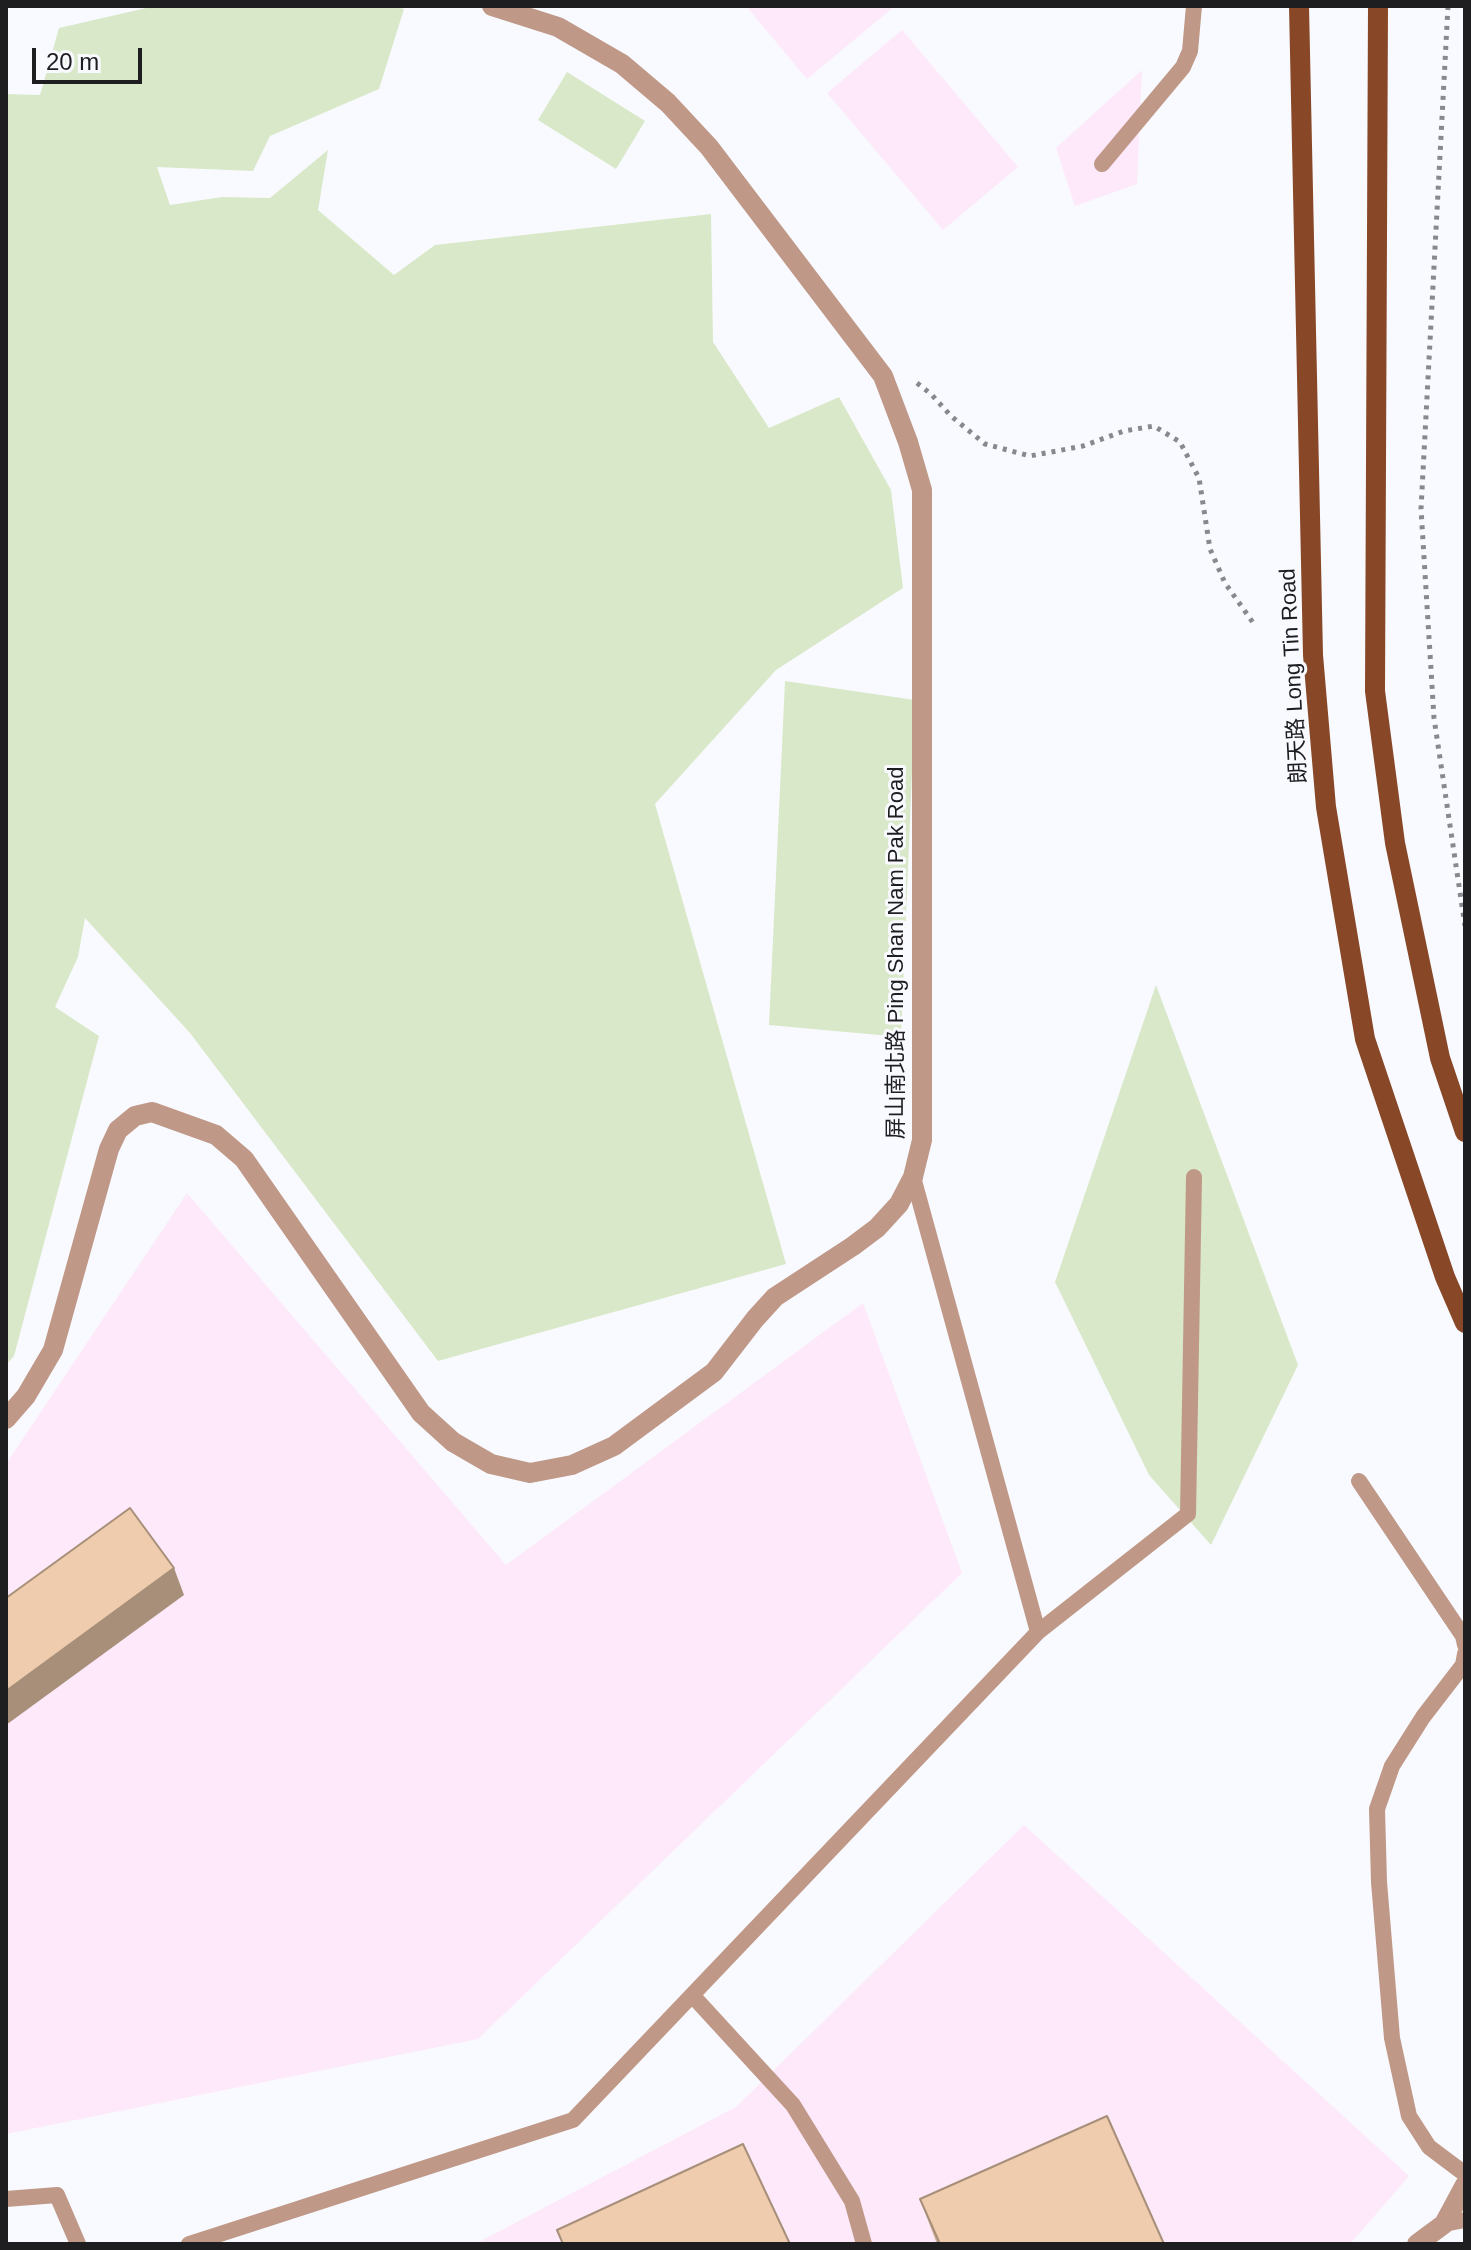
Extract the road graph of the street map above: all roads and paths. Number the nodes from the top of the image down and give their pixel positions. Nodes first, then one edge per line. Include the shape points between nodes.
1 (492, 6) edge
2 (1194, 6) edge
3 (1299, 6) edge
4 (1378, 6) edge
5 (1448, 6) edge
6 (1102, 164) dead end
7 (883, 376) junction
8 (1254, 624) dead end
9 (1465, 926) edge
10 (1465, 1132) edge
11 (913, 1177) junction
12 (1194, 1177) dead end
13 (1465, 1323) edge
14 (6, 1419) edge
15 (1359, 1481) dead end
16 (1038, 1632) junction
17 (1465, 1645) edge
18 (1465, 1654) edge
19 (692, 1995) junction
20 (1465, 2174) edge
21 (1465, 2185) edge
22 (6, 2199) edge
23 (1465, 2220) edge
24 (1444, 2224) junction
25 (78, 2244) edge
26 (189, 2244) edge
27 (864, 2244) edge
28 (1417, 2244) edge

1 - 7 street, 屏山南北路 Ping Shan Nam Pak Road via 558,27 622,64 668,103 709,147
2 - 6 lane via 1190,51 1183,67
3 - 13 main road, 朗天路 Long Tin Road via 1313,655 1326,807 1365,1039
4 - 10 main road via 1375,691 1395,843 1440,1058
5 - 9 path via 1421,509 1434,718
7 - 8 path via 906,375 985,444 1030,456 1154,426 1180,442 1199,478 1210,549 1225,583
7 - 11 street, 屏山南北路 Ping Shan Nam Pak Road via 922,490 922,1140
11 - 14 street, 屏山南北路 Ping Shan Nam Pak Road via 899,1204 877,1228 775,1297 714,1372 614,1446 572,1465 530,1473 491,1464 453,1442 421,1413 244,1159 216,1135 152,1112 135,1116 118,1130 109,1149 53,1350
11 - 16 lane
12 - 16 lane via 1188,1514
15 - 17 lane
16 - 19 lane
18 - 20 lane via 1463,1665 1392,1766 1377,1809 1392,2038 1409,2116 1429,2147
19 - 26 lane via 573,2120
19 - 27 lane via 793,2105 852,2201
21 - 24 street
22 - 25 lane via 57,2195
23 - 24 lane
24 - 28 street

